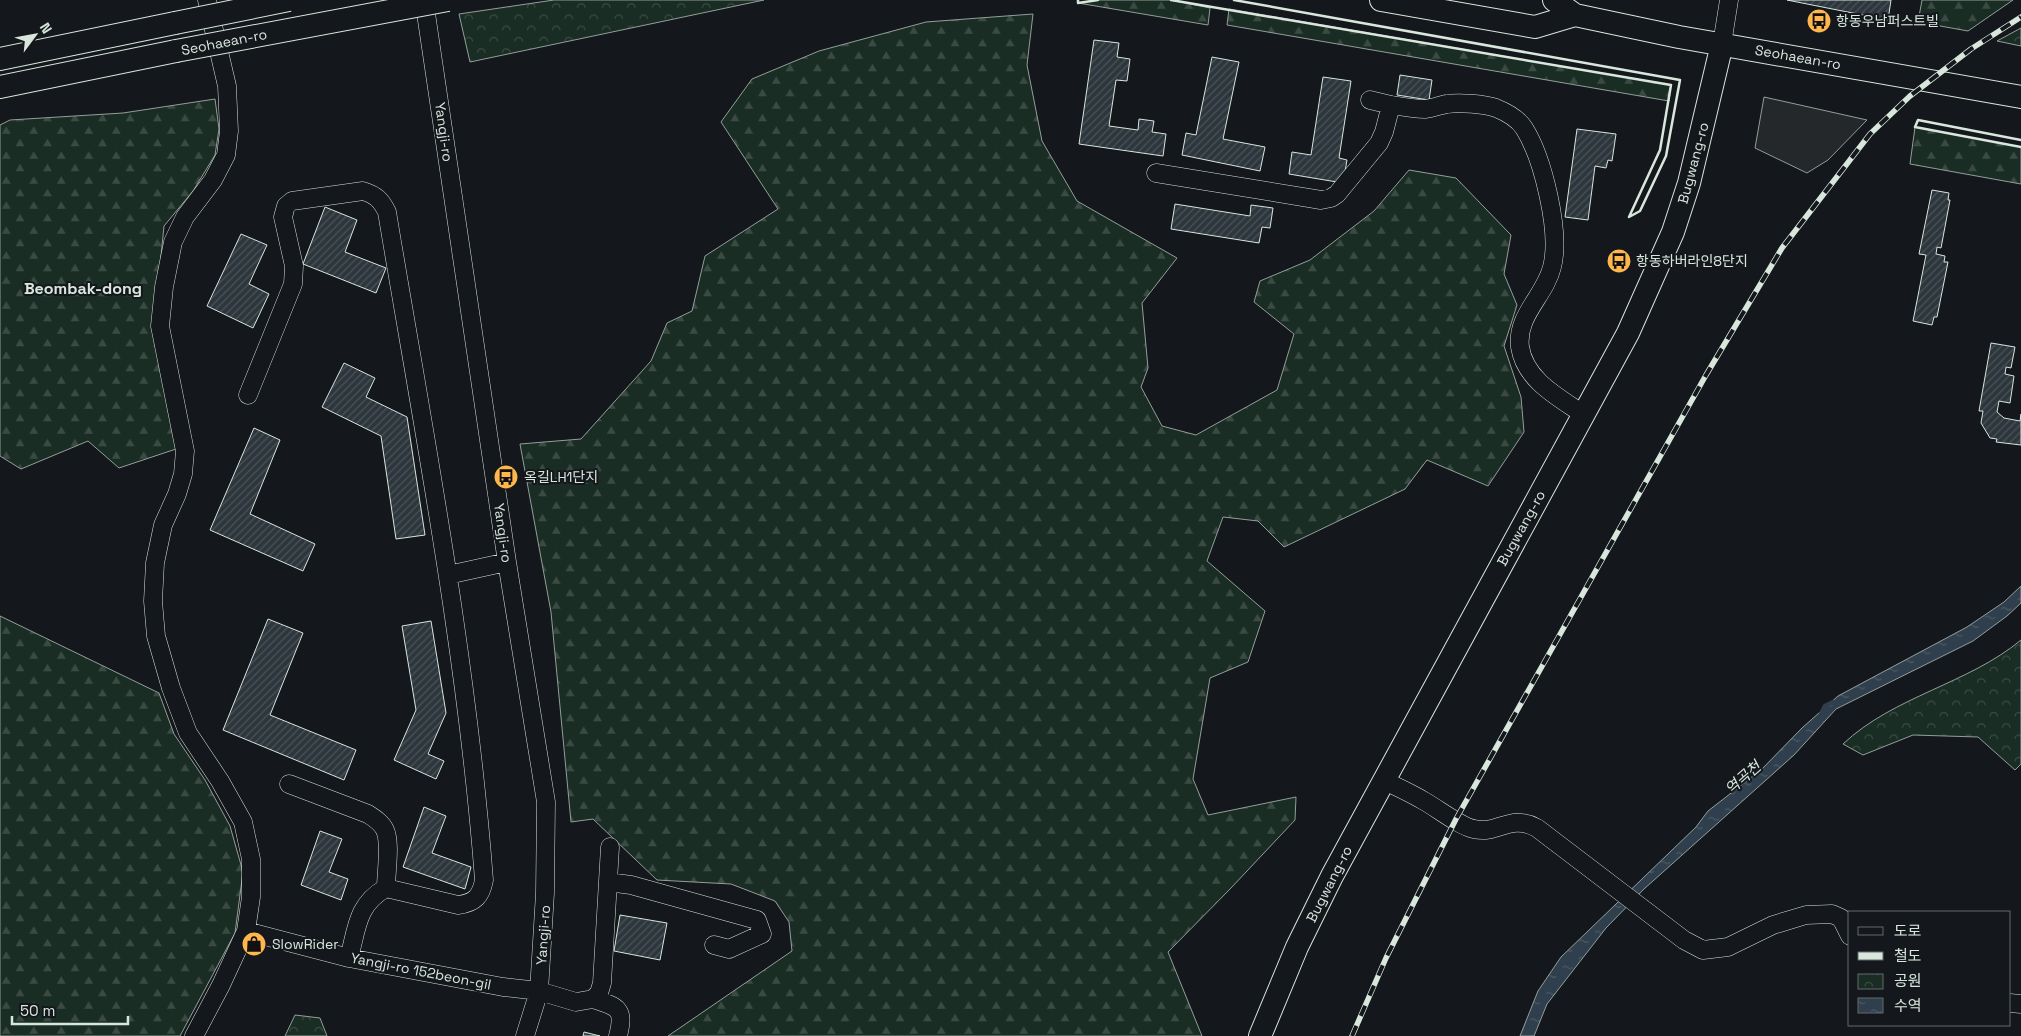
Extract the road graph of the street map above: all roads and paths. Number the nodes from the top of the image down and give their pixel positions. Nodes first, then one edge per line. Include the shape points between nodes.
1 (206, 0) edge
2 (289, 0) edge
3 (424, 0) edge
4 (448, 0) edge
5 (1381, 0) edge
6 (1554, 0) edge
7 (1729, 0) edge
8 (1575, 15) junction
9 (1722, 44) junction
10 (0, 58) edge
11 (0, 87) edge
12 (2021, 97) edge
13 (1370, 100) dead end
14 (1391, 105) junction
15 (1156, 173) dead end
16 (248, 395) dead end
17 (1583, 414) junction
18 (507, 562) junction
19 (448, 575) junction
20 (1383, 780) junction
21 (289, 784) dead end
22 (610, 847) dead end
23 (608, 882) junction
24 (386, 888) junction
25 (246, 931) junction
26 (1848, 932) edge
27 (714, 945) dead end
28 (349, 958) junction
29 (539, 991) junction
30 (593, 999) junction
31 (194, 1036) edge
32 (524, 1036) edge
33 (618, 1036) edge
34 (1260, 1036) edge

1 - 25 street via 226,86 229,131 226,155 185,217 173,242 164,287 160,326 185,451 184,474 162,524 153,600 156,636 188,733 243,822 251,859 251,896
2 - 10 main road, Seohaean-ro, bridge
3 - 18 street, Yangji-ro
4 - 11 main road, Seohaean-ro, bridge
5 - 8 main road, Seohaean-ro via 1535,26
6 - 8 main road, Seohaean-ro
7 - 9 street, Bugwang-ro
8 - 9 main road, Seohaean-ro
9 - 12 main road, Seohaean-ro
9 - 17 main road, Bugwang-ro via 1700,144 1673,232 1628,333
13 - 14 street
14 - 15 street via 1379,143 1331,198 1321,200
14 - 17 street via 1416,109 1458,103 1495,108 1523,127 1541,165 1554,224 1555,252 1547,281 1524,317 1520,347 1534,376 1548,391
16 - 19 street via 293,284 294,266 283,217 286,206 292,201 363,191 374,194 387,212
17 - 20 main road, Bugwang-ro
18 - 19 street
18 - 29 street, Yangji-ro via 546,802
19 - 24 street via 477,789 484,880 482,892 468,904 458,905
20 - 26 street via 1474,830 1528,823 1684,940 1703,950 1728,947 1773,925 1806,915 1832,914 1842,918
20 - 34 main road, Bugwang-ro via 1297,947
21 - 24 street via 368,814 378,821 388,838
22 - 23 street
23 - 27 street via 631,885 757,920 762,934 729,948
23 - 30 street via 602,983
24 - 28 street via 368,900 361,910
25 - 28 street, Yangji-ro 152beon-gil
25 - 31 street
28 - 29 street, Yangji-ro 152beon-gil
29 - 30 street, Yangji-ro 152beon-gil via 576,1002
29 - 32 street, Yangji-ro
30 - 33 street via 612,1005 619,1011 622,1020

